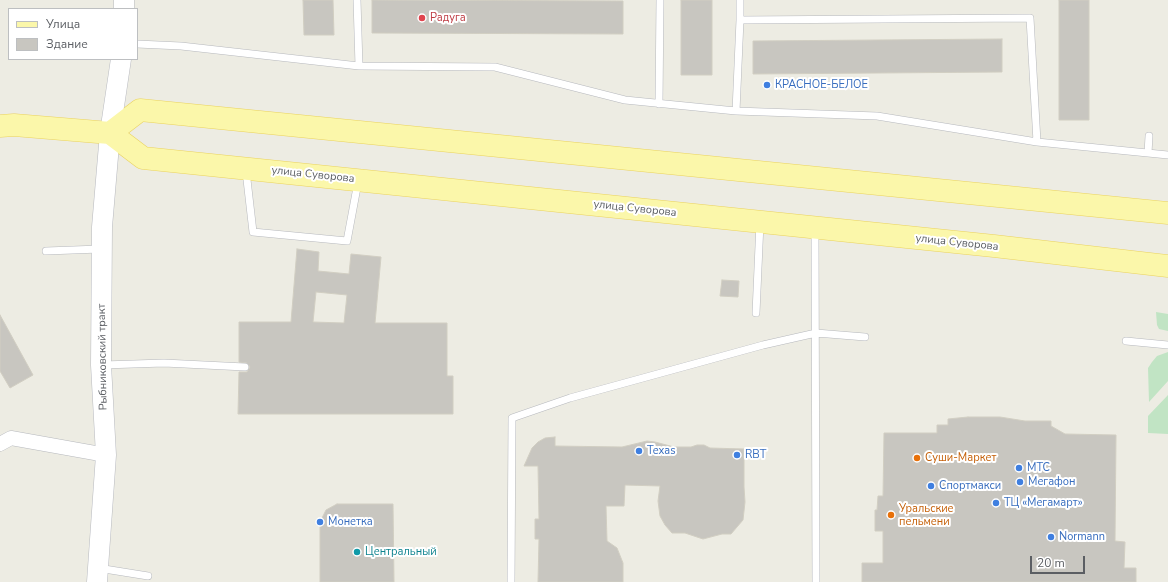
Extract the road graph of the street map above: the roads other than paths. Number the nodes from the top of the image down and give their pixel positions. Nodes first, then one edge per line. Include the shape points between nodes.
1 (357, 0) edge
2 (660, 0) edge
3 (740, 0) edge
4 (740, 20) junction
5 (138, 44) edge
6 (121, 60) edge
7 (358, 66) junction
8 (659, 104) junction
9 (736, 111) junction
10 (0, 126) edge
11 (110, 133) junction
12 (1149, 136) dead end
13 (1037, 142) junction
14 (1148, 153) junction
15 (1168, 155) edge
16 (246, 169) junction
17 (358, 180) junction
18 (1168, 213) edge
19 (760, 223) junction
20 (816, 228) junction
21 (102, 248) junction
22 (46, 251) dead end
23 (1168, 266) edge
24 (756, 313) dead end
25 (816, 333) junction
26 (865, 336) dead end
27 (1126, 341) dead end
28 (1168, 345) edge
29 (101, 365) junction
30 (245, 368) dead end
31 (0, 444) edge
32 (106, 455) junction
33 (98, 575) edge
34 (148, 576) dead end
35 (511, 582) edge
36 (816, 582) edge

1 - 7 lane
2 - 8 lane
3 - 4 lane
4 - 9 lane
4 - 13 lane via 1030,18
5 - 7 lane via 181,46
6 - 11 main road, Рыбниковский тракт
7 - 8 lane via 496,67 625,100
8 - 9 lane
9 - 13 lane via 877,116
10 - 11 main road
11 - 16 main road, улица Суворова via 143,158
11 - 18 main road via 140,110
11 - 21 main road, Рыбниковский тракт
12 - 14 lane
13 - 14 lane
14 - 15 lane
16 - 17 main road, улица Суворова
16 - 17 lane via 252,232 347,241
17 - 19 main road, улица Суворова
19 - 20 main road, улица Суворова
19 - 24 lane
20 - 23 main road, улица Суворова
20 - 25 lane
21 - 22 lane
21 - 29 main road, Рыбниковский тракт
25 - 26 lane
25 - 35 lane via 570,398 512,418
25 - 36 lane
27 - 28 lane
29 - 30 lane via 164,363
29 - 32 main road, Рыбниковский тракт
31 - 32 street via 11,438
32 - 33 main road, Рыбниковский тракт
33 - 34 lane

